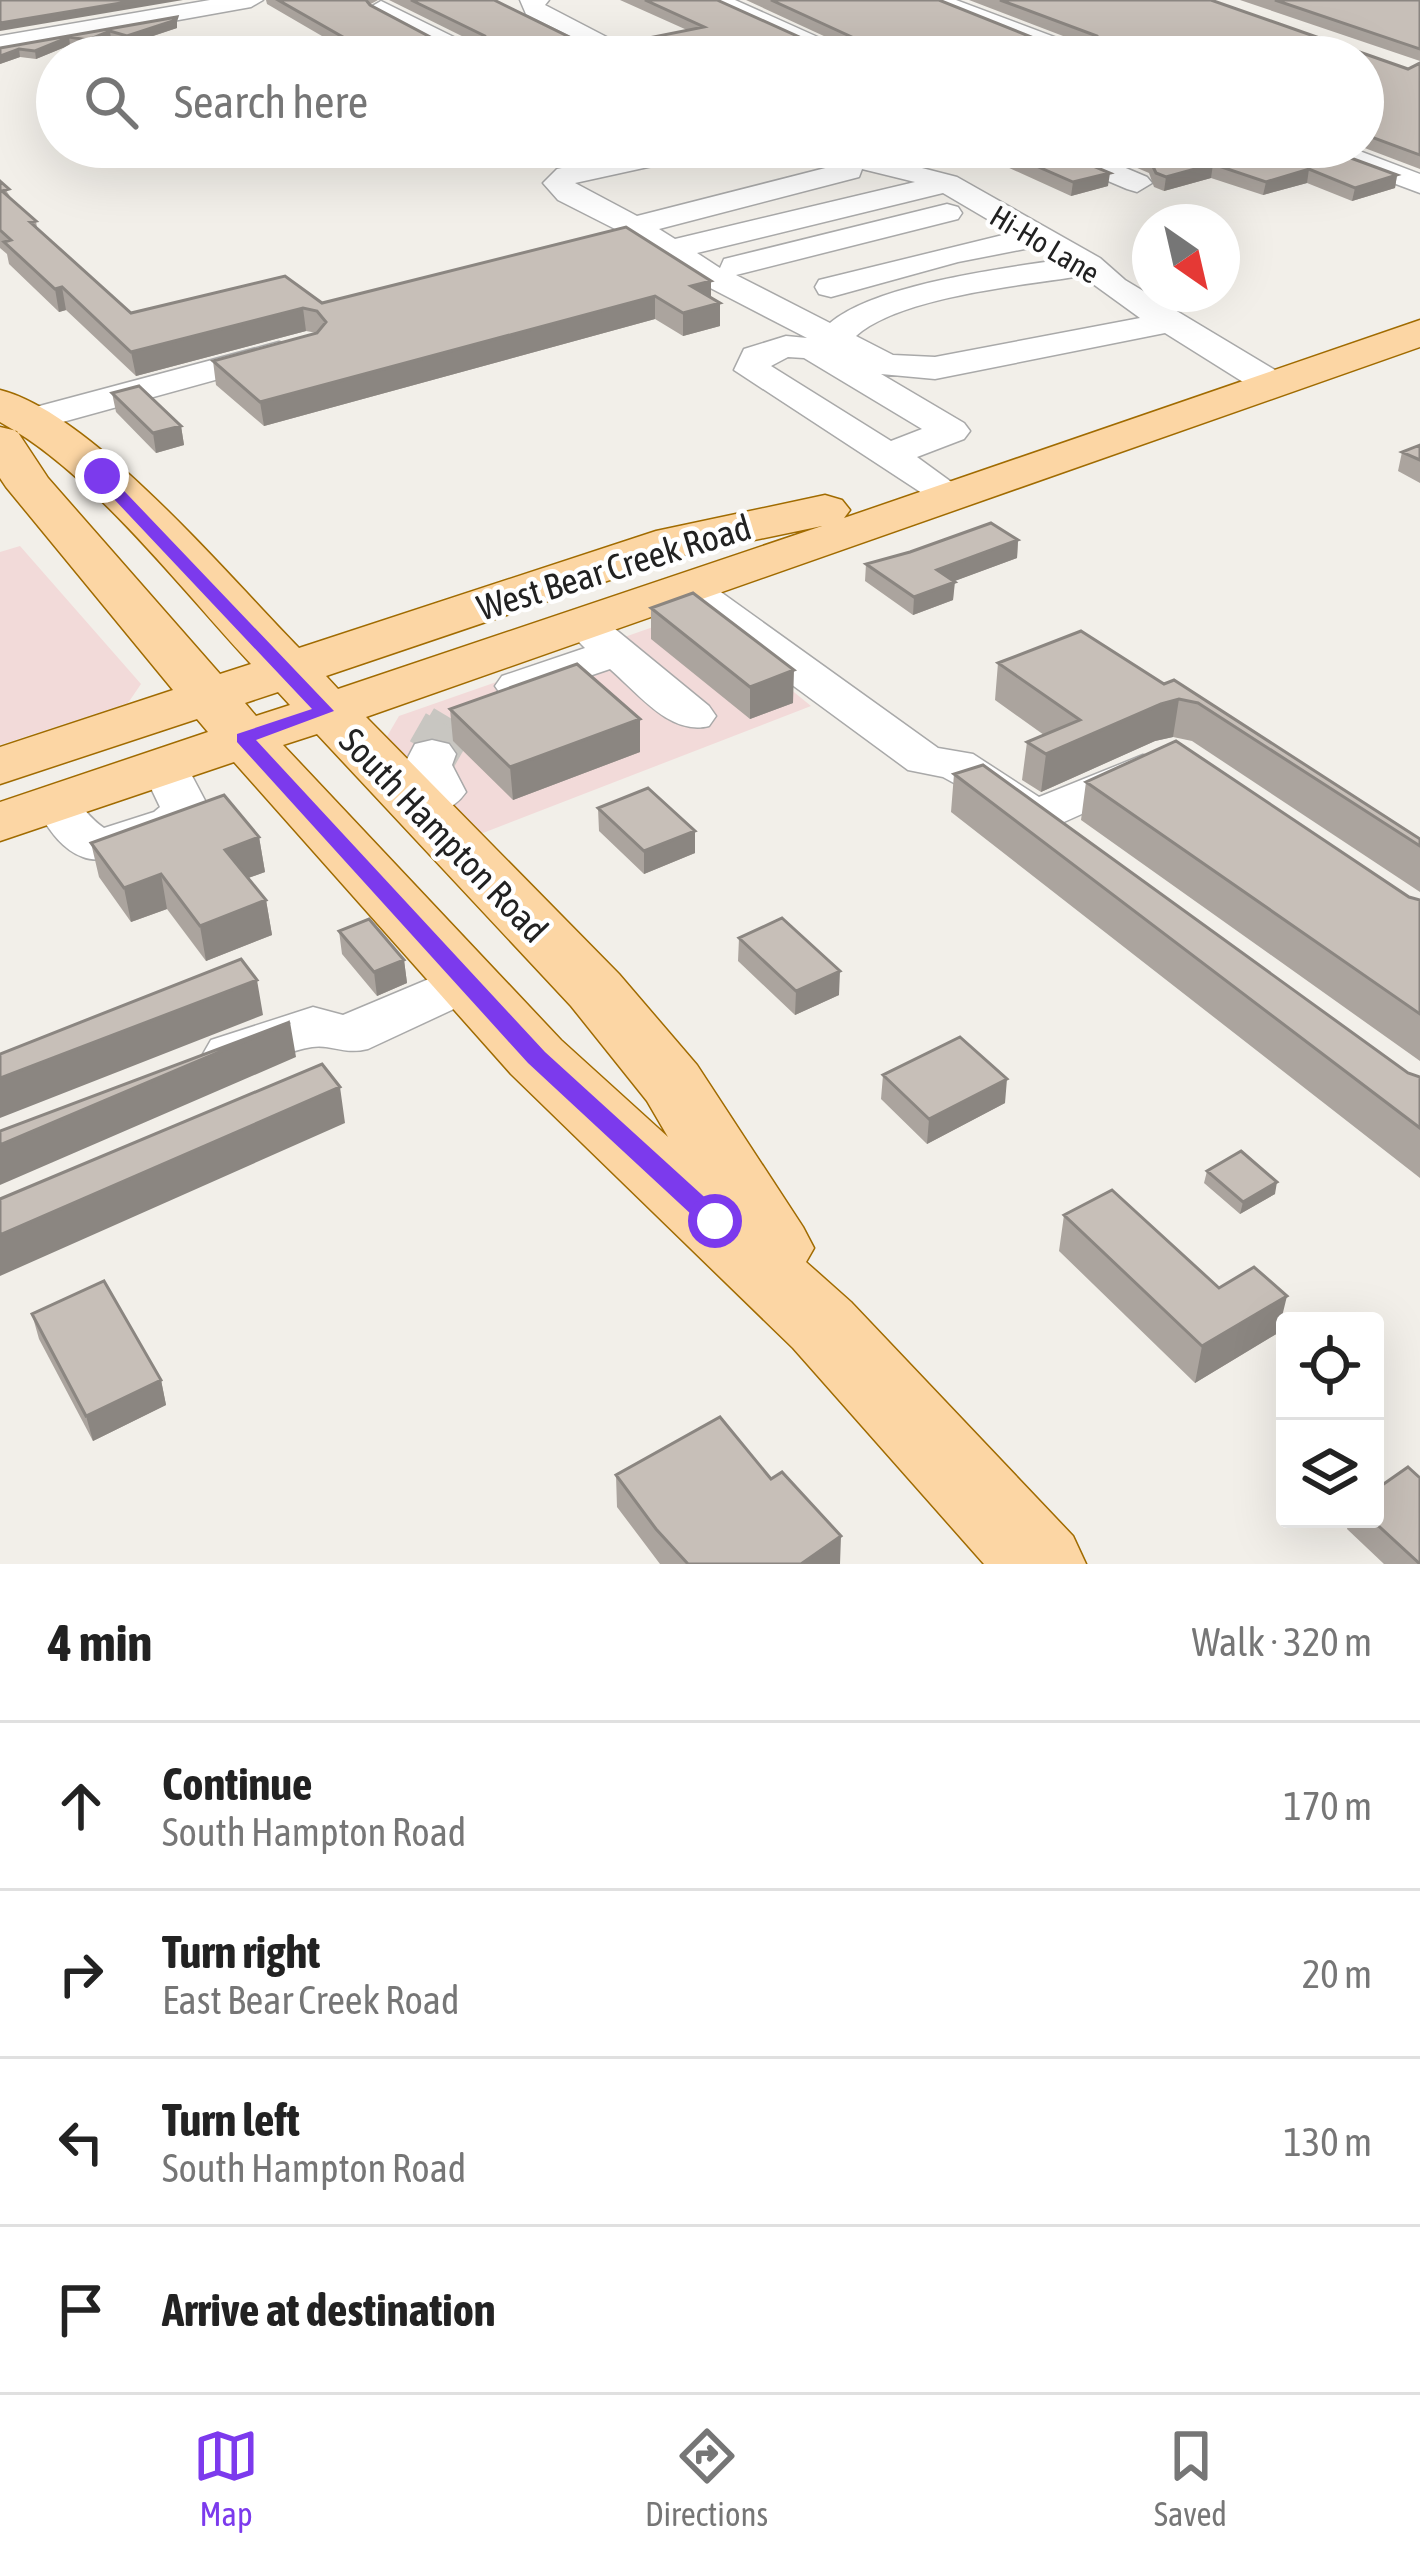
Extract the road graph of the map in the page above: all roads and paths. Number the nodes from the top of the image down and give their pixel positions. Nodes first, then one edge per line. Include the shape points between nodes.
1 (251, 0) edge
2 (715, 0) edge
3 (934, 0) edge
4 (534, 2) edge
5 (381, 8) edge
6 (46, 36) edge
7 (435, 36) edge
8 (588, 36) edge
9 (800, 36) edge
10 (1029, 36) edge
11 (36, 38) edge
12 (0, 44) edge
13 (618, 168) edge
14 (658, 168) edge
15 (705, 168) edge
16 (866, 168) edge
17 (896, 168) edge
18 (1102, 168) edge
19 (1378, 168) edge
20 (725, 170) dead end
21 (1137, 183) dead end
22 (947, 184) junction
23 (1420, 184) edge
24 (981, 206) junction
25 (691, 209) junction
26 (634, 226) junction
27 (1038, 237) junction
28 (670, 250) junction
29 (782, 256) junction
30 (704, 272) junction
31 (1101, 276) junction
32 (831, 287) junction
33 (861, 314) junction
34 (1170, 322) junction
35 (1420, 333) edge
36 (843, 343) junction
37 (307, 345) edge
38 (1272, 384) junction
39 (10, 422) edge
40 (888, 455) junction
41 (1025, 470) junction
42 (942, 489) junction
43 (689, 589) junction
44 (600, 638) junction
45 (307, 690) junction
46 (227, 716) junction
47 (692, 716) dead end
48 (0, 766) edge
49 (1192, 768) edge
50 (1038, 816) junction
51 (0, 822) edge
52 (1090, 852) edge
53 (467, 981) junction
54 (348, 1035) junction
55 (182, 1073) edge
56 (272, 1096) edge
57 (822, 1324) junction
58 (1041, 1564) edge

1 - 6 street
2 - 9 street
3 - 10 street
4 - 8 street via 534,10
5 - 7 street
11 - 12 street
13 - 26 street via 558,183
14 - 25 street
15 - 20 street
16 - 25 street
17 - 22 street, Hi-Ho Lane
18 - 21 street
19 - 23 street
22 - 24 street, Hi-Ho Lane
22 - 28 street
24 - 27 street, Hi-Ho Lane
24 - 29 street
25 - 26 street
26 - 28 street
27 - 31 street, Hi-Ho Lane
27 - 32 street
28 - 30 street
29 - 30 street
29 - 32 street
30 - 36 street
31 - 33 street via 982,281
31 - 34 street, Hi-Ho Lane
31 - 36 street via 987,314
32 - 33 street
33 - 36 street
34 - 36 street via 935,368 886,365
34 - 38 street, Hi-Ho Lane
35 - 38 main road, West Bear Creek Road
37 - 39 street
38 - 41 main road, West Bear Creek Road
39 - 45 main road, South Hampton Road via 102,476
39 - 46 main road, South Hampton Road via 30,487
40 - 40 street via 752,370 756,356 786,346 813,350 951,431
40 - 42 street
41 - 42 main road, West Bear Creek Road
41 - 43 main road, West Bear Creek Road
42 - 45 main road, West Bear Creek Road via 674,542
43 - 44 main road, West Bear Creek Road
43 - 50 street via 925,760 956,764
44 - 45 main road, West Bear Creek Road via 474,690
44 - 47 street
45 - 46 main road
45 - 57 main road, South Hampton Road via 424,780 672,1083
46 - 48 main road
46 - 51 main road via 164,766
46 - 53 main road, South Hampton Road
49 - 50 street via 1174,755
50 - 52 street
53 - 54 street
53 - 57 main road, South Hampton Road via 536,1057
54 - 55 street via 313,1026
54 - 56 street via 348,1054 335,1068
57 - 58 main road, South Hampton Road

